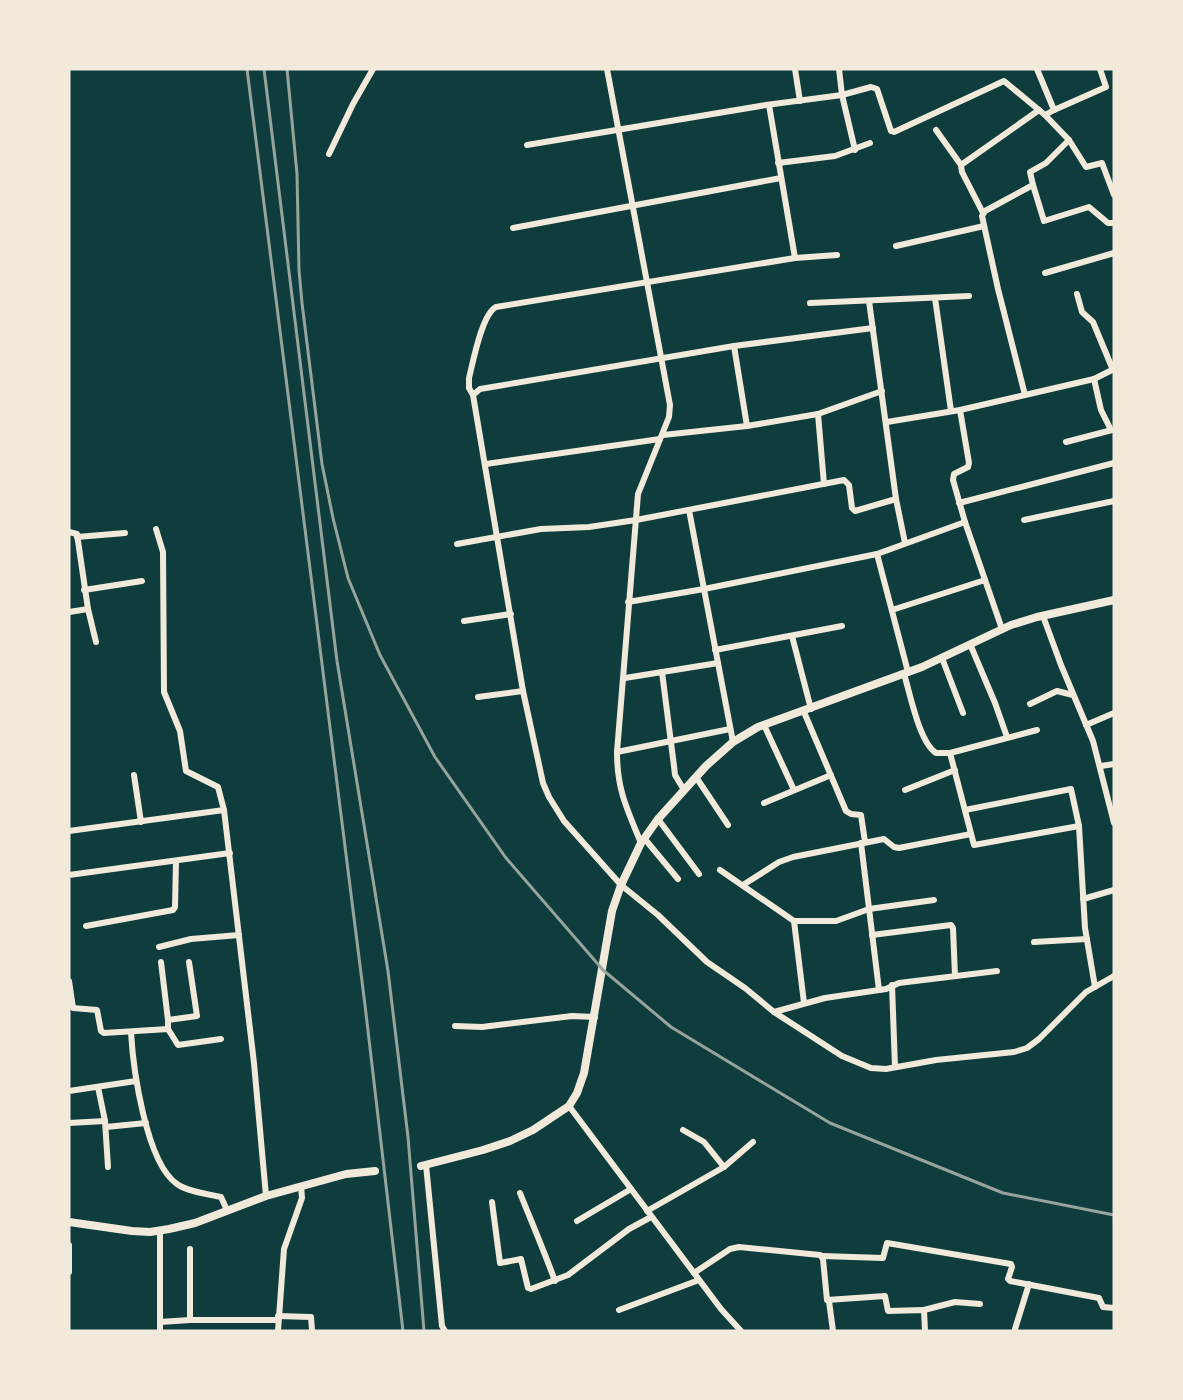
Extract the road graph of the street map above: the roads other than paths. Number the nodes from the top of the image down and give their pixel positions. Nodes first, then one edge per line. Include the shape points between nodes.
1 (373, 69) edge
2 (607, 69) edge
3 (795, 69) edge
4 (839, 69) edge
5 (1037, 69) edge
6 (1100, 69) edge
7 (842, 95) junction
8 (800, 101) junction
9 (769, 105) junction
10 (1039, 110) junction
11 (1054, 110) junction
12 (1045, 115) junction
13 (936, 130) dead end
14 (618, 131) junction
15 (1069, 140) junction
16 (870, 143) dead end
17 (527, 145) dead end
18 (855, 150) junction
19 (329, 154) dead end
20 (778, 163) junction
21 (961, 165) junction
22 (781, 178) junction
23 (1033, 185) junction
24 (1114, 195) edge
25 (632, 206) junction
26 (983, 213) junction
27 (1114, 223) edge
28 (984, 226) junction
29 (513, 228) dead end
30 (896, 246) dead end
31 (1114, 253) edge
32 (837, 255) dead end
33 (795, 258) junction
34 (1045, 273) dead end
35 (647, 282) junction
36 (1077, 294) dead end
37 (969, 296) dead end
38 (935, 298) junction
39 (869, 301) junction
40 (810, 303) dead end
41 (873, 328) junction
42 (734, 346) junction
43 (662, 359) junction
44 (1113, 369) edge
45 (1094, 379) junction
46 (882, 391) junction
47 (473, 395) junction
48 (1024, 396) junction
49 (960, 410) junction
50 (951, 411) junction
51 (818, 414) junction
52 (886, 422) junction
53 (747, 426) junction
54 (1112, 431) edge
55 (661, 437) junction
56 (1066, 442) dead end
57 (1114, 463) edge
58 (486, 464) junction
59 (824, 484) junction
60 (896, 499) junction
61 (1114, 501) edge
62 (959, 503) junction
63 (689, 510) junction
64 (636, 520) junction
65 (1024, 520) dead end
66 (965, 522) junction
67 (156, 529) dead end
68 (69, 532) edge
69 (125, 533) dead end
70 (77, 537) junction
71 (497, 537) junction
72 (905, 543) junction
73 (457, 544) dead end
74 (877, 554) junction
75 (985, 580) junction
76 (142, 581) dead end
77 (704, 589) junction
78 (84, 590) junction
79 (1114, 600) edge
80 (628, 602) junction
81 (88, 609) junction
82 (892, 610) junction
83 (69, 612) edge
84 (511, 614) junction
85 (1043, 616) junction
86 (464, 621) dead end
87 (842, 626) dead end
88 (1002, 629) junction
89 (792, 636) junction
90 (96, 642) dead end
91 (970, 645) junction
92 (715, 650) junction
93 (942, 658) junction
94 (718, 663) junction
95 (662, 672) junction
96 (906, 673) junction
97 (624, 678) junction
98 (522, 691) junction
99 (1073, 695) junction
100 (478, 697) dead end
101 (1030, 704) dead end
102 (808, 710) junction
103 (963, 713) dead end
104 (1114, 713) edge
105 (1086, 724) junction
106 (764, 725) junction
107 (730, 729) junction
108 (1036, 730) dead end
109 (1007, 737) junction
110 (671, 742) junction
111 (733, 742) junction
112 (618, 752) junction
113 (950, 753) junction
114 (1114, 764) edge
115 (1101, 766) junction
116 (955, 770) junction
117 (134, 775) dead end
118 (831, 776) junction
119 (696, 777) junction
120 (684, 790) junction
121 (794, 790) junction
122 (905, 790) dead end
123 (764, 803) dead end
124 (224, 810) junction
125 (965, 810) junction
126 (1113, 814) edge
127 (658, 819) junction
128 (141, 822) junction
129 (1114, 823) edge
130 (728, 825) dead end
131 (1079, 826) junction
132 (69, 831) edge
133 (971, 834) junction
134 (643, 840) junction
135 (863, 843) junction
136 (230, 853) junction
137 (176, 861) junction
138 (720, 870) dead end
139 (699, 874) dead end
140 (69, 875) edge
141 (678, 879) dead end
142 (621, 885) junction
143 (742, 885) junction
144 (1114, 890) edge
145 (1083, 899) junction
146 (934, 900) dead end
147 (869, 909) junction
148 (794, 921) junction
149 (86, 926) dead end
150 (239, 935) junction
151 (872, 935) junction
152 (1087, 939) junction
153 (1034, 942) dead end
154 (159, 947) dead end
155 (189, 962) dead end
156 (161, 963) dead end
157 (997, 971) dead end
158 (955, 976) junction
159 (1114, 976) edge
160 (69, 981) edge
161 (892, 985) junction
162 (1095, 987) junction
163 (879, 990) junction
164 (804, 1003) junction
165 (774, 1012) junction
166 (595, 1017) junction
167 (168, 1020) junction
168 (454, 1026) dead end
169 (168, 1029) junction
170 (132, 1032) junction
171 (221, 1040) dead end
172 (895, 1067) junction
173 (136, 1081) junction
174 (98, 1087) junction
175 (69, 1091) edge
176 (568, 1106) junction
177 (69, 1123) edge
178 (146, 1123) junction
179 (105, 1124) junction
180 (684, 1130) dead end
181 (753, 1142) dead end
182 (423, 1165) joint
183 (108, 1167) dead end
184 (724, 1167) junction
185 (375, 1171) dead end
186 (301, 1186) junction
187 (631, 1189) junction
188 (520, 1193) dead end
189 (266, 1196) junction
190 (492, 1202) dead end
191 (227, 1210) junction
192 (649, 1214) junction
193 (577, 1221) dead end
194 (69, 1222) edge
195 (160, 1230) junction
196 (69, 1245) edge
197 (190, 1249) dead end
198 (822, 1256) junction
199 (69, 1272) edge
200 (694, 1273) junction
201 (699, 1280) junction
202 (555, 1281) junction
203 (1029, 1284) junction
204 (829, 1301) junction
205 (980, 1304) dead end
206 (1114, 1308) edge
207 (924, 1310) junction
208 (619, 1311) dead end
209 (278, 1318) junction
210 (190, 1320) junction
211 (160, 1322) junction
212 (1015, 1329) dead end
213 (312, 1330) edge
214 (160, 1331) edge
215 (278, 1331) edge
216 (445, 1331) edge
217 (741, 1331) edge
218 (833, 1331) edge
219 (926, 1331) edge

1 - 19 street
2 - 14 street
3 - 8 street
4 - 7 street
5 - 11 street
6 - 11 street via 1105,88
7 - 8 street
7 - 10 street via 874,87 894,132 1004,81
7 - 18 street
8 - 9 street
9 - 14 street
9 - 20 street
10 - 12 street
10 - 21 street
11 - 12 street
12 - 15 street
13 - 21 street
14 - 17 street
14 - 25 street
15 - 23 street via 1046,163 1030,172
15 - 24 street via 1086,167 1102,163
16 - 18 street
18 - 20 street
20 - 22 street
21 - 26 street
22 - 25 street
22 - 33 street
23 - 26 street
23 - 27 street via 1044,221 1089,207
25 - 29 street
25 - 35 street
26 - 28 street
28 - 30 street
28 - 48 street
31 - 34 street
32 - 33 street
33 - 35 street
35 - 43 street
35 - 47 street via 492,309 469,378
36 - 44 street via 1082,312 1093,322
37 - 38 street
38 - 39 street
38 - 50 street
39 - 40 street
39 - 41 street
41 - 42 street
41 - 46 street
42 - 43 street
42 - 53 street
43 - 47 street via 480,389
43 - 55 street via 670,405
44 - 45 street
45 - 48 street
45 - 54 street via 1101,410
46 - 51 street
46 - 52 street
47 - 58 street
48 - 49 street
49 - 50 street
49 - 62 street via 969,463 952,476
50 - 52 street
51 - 53 street
51 - 59 street
52 - 60 street
53 - 55 street
54 - 56 street
55 - 58 street
55 - 64 street via 641,484
57 - 62 street
58 - 71 street
59 - 60 street via 848,482 855,511
59 - 63 street
60 - 72 street
61 - 65 street
62 - 66 street
63 - 64 street
63 - 77 street
64 - 71 street
64 - 80 street
66 - 72 street
66 - 75 street
67 - 124 street via 163,552 165,697 180,731 186,771 218,787
68 - 70 street via 75,532
69 - 70 street
70 - 78 street
71 - 73 street
71 - 84 street
72 - 74 street
74 - 77 street
74 - 82 street
75 - 82 street
75 - 88 street
76 - 78 street
77 - 80 street
77 - 92 street
78 - 81 street
79 - 85 street
80 - 97 street
81 - 83 street
81 - 90 street
82 - 96 street
84 - 86 street
84 - 98 street
85 - 88 street
85 - 99 street
87 - 89 street
88 - 91 street
89 - 92 street
89 - 102 street
91 - 93 street
91 - 109 street
92 - 94 street
93 - 96 street
93 - 103 street
94 - 95 street
94 - 107 street
95 - 97 street
95 - 110 street
96 - 102 street
96 - 113 street via 927,744 936,753
97 - 112 street
98 - 100 street
98 - 142 street via 549,797 564,821
99 - 101 street via 1057,691
99 - 105 street
102 - 106 street
102 - 118 street
104 - 105 street
105 - 115 street
106 - 111 street
106 - 121 street
107 - 110 street
107 - 111 street
108 - 109 street
109 - 113 street
110 - 112 street
110 - 120 street via 675,775
111 - 119 street
112 - 134 street via 620,791
113 - 116 street
114 - 115 street
115 - 126 street
116 - 122 street
116 - 125 street
117 - 128 street
118 - 121 street
118 - 135 street via 846,811 861,815
119 - 120 street
119 - 130 street
120 - 127 street
121 - 123 street
124 - 128 street
124 - 136 street
125 - 131 street via 1068,788 1072,791
125 - 133 street
126 - 129 street
127 - 134 street
127 - 139 street
128 - 132 street
131 - 133 street via 976,846
131 - 145 street
133 - 135 street via 899,848 884,839
134 - 141 street
134 - 142 street
135 - 143 street via 793,857
135 - 147 street
136 - 137 street
136 - 150 street
137 - 140 street
137 - 149 street via 173,910
138 - 143 street
142 - 165 street via 707,962
142 - 166 street via 612,911
143 - 148 street
144 - 145 street
145 - 152 street
146 - 147 street
147 - 148 street via 836,921
147 - 151 street
148 - 164 street
150 - 154 street via 191,939
150 - 189 street
151 - 158 street via 951,925
151 - 163 street
152 - 153 street
152 - 162 street
155 - 167 street via 197,1016
156 - 167 street
157 - 158 street
158 - 161 street
159 - 162 street
160 - 170 street via 74,1008 97,1010 102,1032
161 - 163 street
161 - 172 street
162 - 172 street via 1027,1048
163 - 164 street
164 - 165 street
165 - 172 street via 842,1056 871,1068
166 - 168 street
166 - 176 street via 584,1073
167 - 169 street
169 - 170 street
169 - 171 street via 178,1045
170 - 173 street
173 - 174 street
173 - 178 street
174 - 175 street
174 - 179 street
176 - 182 street via 510,1141
176 - 187 street
177 - 179 street
178 - 179 street
178 - 191 street via 169,1177 181,1186 221,1197
179 - 183 street
180 - 184 street via 704,1142
181 - 184 street
182 - 216 street
184 - 192 street
185 - 186 street
186 - 189 street
186 - 209 street via 302,1198 284,1249
187 - 192 street
187 - 193 street
188 - 202 street
189 - 191 street
190 - 202 street via 500,1263 521,1259 529,1289
191 - 195 street via 195,1223
192 - 200 street
192 - 202 street
194 - 195 street via 132,1231
195 - 211 street
196 - 199 street
197 - 210 street
198 - 200 street via 739,1247
198 - 203 street via 884,1258 887,1243 1011,1264 1009,1280
198 - 204 street
200 - 201 street
201 - 208 street
201 - 217 street
203 - 206 street via 1099,1298 1103,1307
203 - 212 street
204 - 207 street via 885,1296 888,1311
204 - 218 street
205 - 207 street via 955,1302
207 - 219 street
209 - 210 street
209 - 213 street via 310,1317
209 - 215 street
210 - 211 street
211 - 214 street

